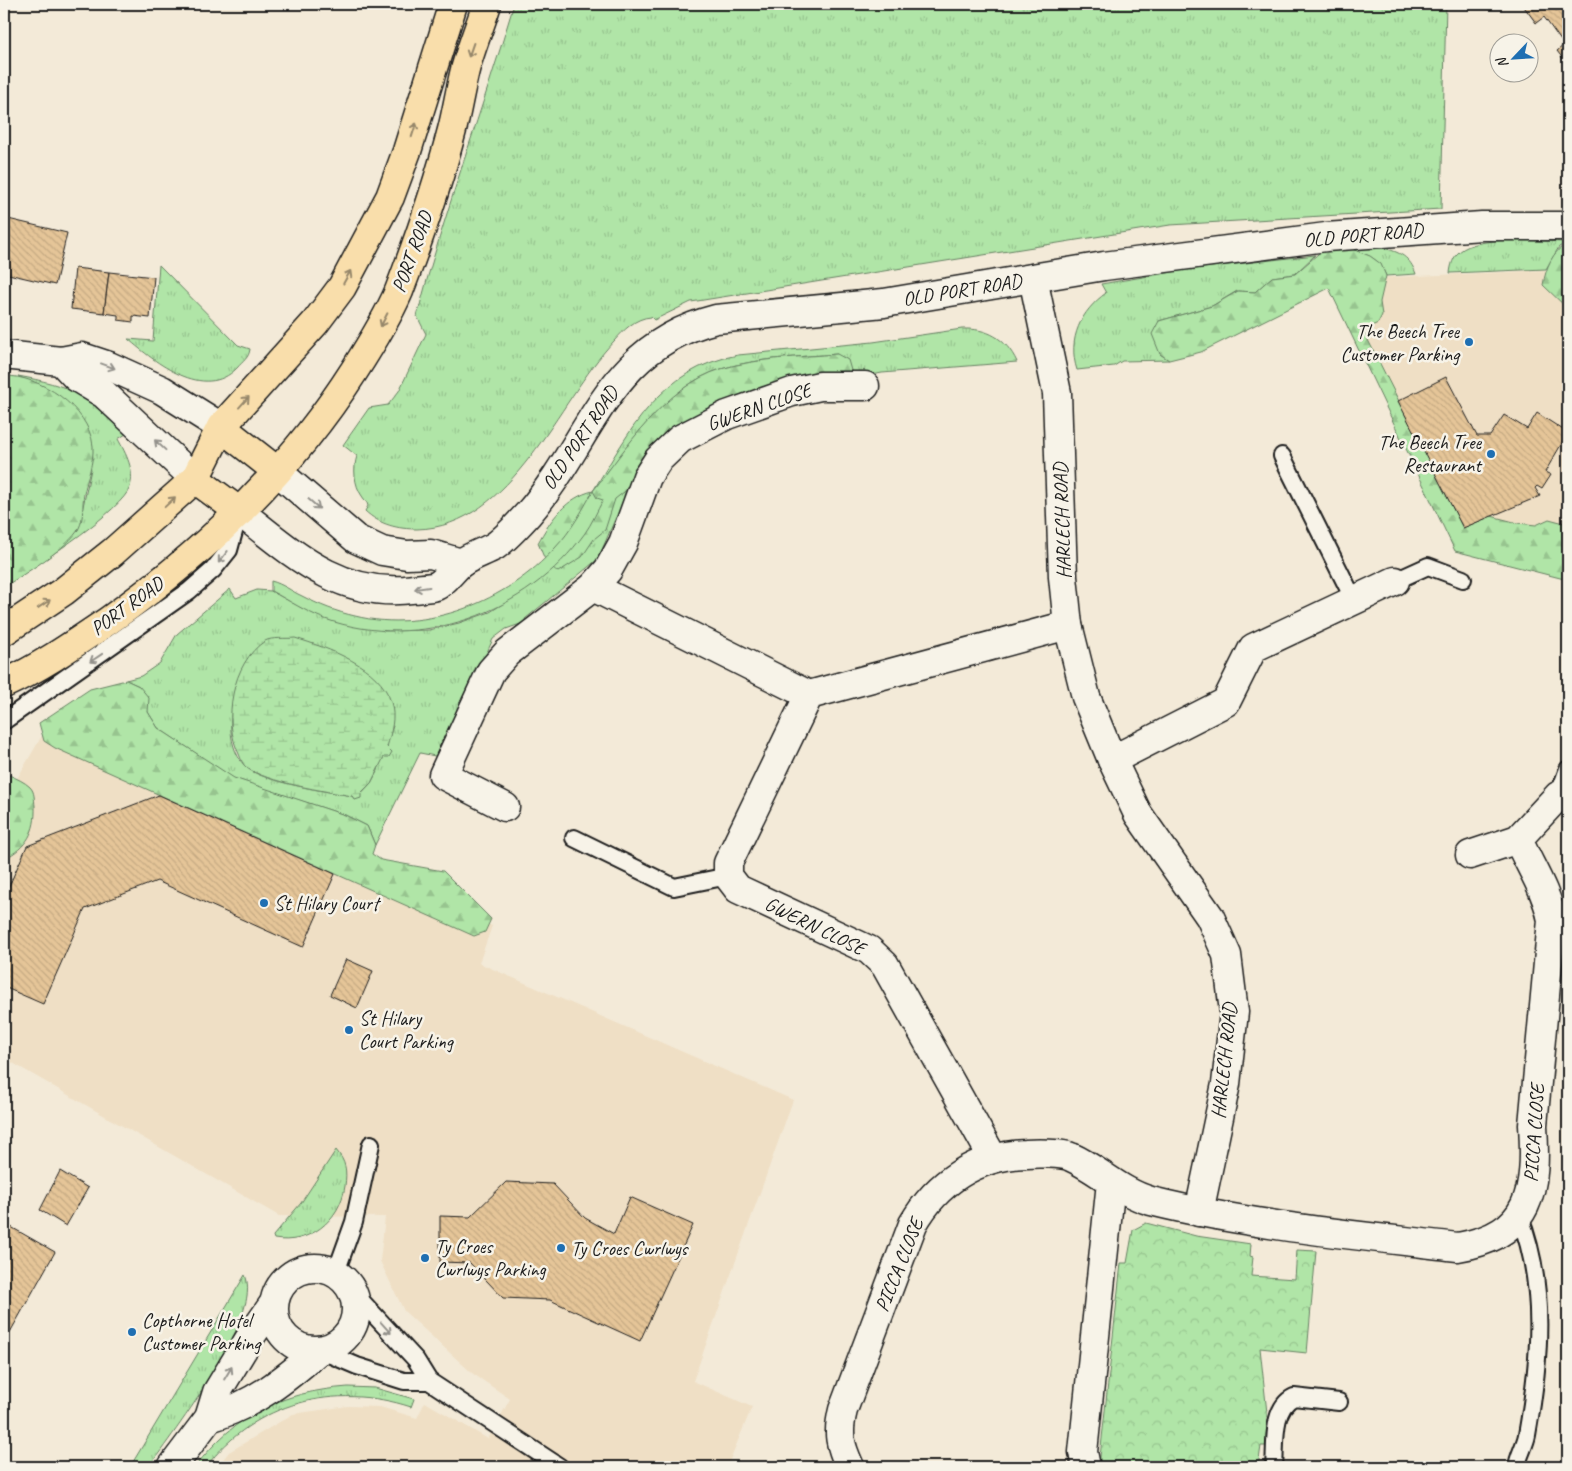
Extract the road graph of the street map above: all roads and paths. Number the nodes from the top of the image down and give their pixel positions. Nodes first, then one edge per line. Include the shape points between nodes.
1 (453, 4) edge
2 (487, 4) edge
3 (1568, 226) edge
4 (1033, 278) junction
5 (4, 355) edge
6 (61, 361) junction
7 (865, 386) dead end
8 (221, 428) junction
9 (1282, 456) dead end
10 (277, 472) junction
11 (195, 479) junction
12 (240, 512) junction
13 (462, 563) junction
14 (1396, 580) joint
15 (1463, 580) dead end
16 (593, 587) junction
17 (1354, 600) junction
18 (1068, 625) junction
19 (4, 631) edge
20 (4, 684) edge
21 (809, 695) junction
22 (4, 721) edge
23 (1112, 760) junction
24 (1568, 769) edge
25 (1558, 796) joint
26 (505, 807) dead end
27 (574, 838) dead end
28 (1518, 839) junction
29 (1470, 855) dead end
30 (728, 876) junction
31 (371, 1144) dead end
32 (993, 1158) junction
33 (1111, 1182) junction
34 (1199, 1212) junction
35 (1519, 1215) junction
36 (344, 1282) junction
37 (274, 1303) junction
38 (318, 1350) junction
39 (429, 1381) junction
40 (1338, 1402) dead end
41 (209, 1418) junction
42 (172, 1467) edge
43 (560, 1467) edge
44 (850, 1467) edge
45 (1086, 1467) edge
46 (1274, 1467) edge
47 (1517, 1467) edge

8 -> 1 main road, PORT ROAD via 315,323 342,287 390,197
2 -> 10 main road, PORT ROAD via 465,68 452,130 398,292 334,403
3 - 4 street, OLD PORT ROAD via 1482,226 1326,237
4 - 13 street, OLD PORT ROAD via 884,303 716,319 677,332 626,372 527,515 496,545
4 - 18 street, HARLECH ROAD via 1057,393 1063,576
5 - 6 street
6 -> 8 street via 82,357 109,366 162,390
11 -> 6 street via 104,394 76,377
7 - 16 street, GWERN CLOSE via 820,386 792,392 727,415 680,439 658,460 647,477 623,543 608,570
8 - 10 main road
8 - 11 main road, PORT ROAD
9 - 17 lane
10 - 12 main road, PORT ROAD
10 -> 13 street via 356,539 382,551 431,554
11 - 12 main road
19 -> 11 main road, PORT ROAD via 64,591
13 -> 12 street, OLD PORT ROAD via 437,586 399,591 362,587 303,562
12 - 20 main road, PORT ROAD via 152,590 36,669
12 -> 22 lane via 228,550 213,570 189,592
14 - 15 lane via 1428,566
14 - 17 street
16 - 21 street
16 - 26 street, GWERN CLOSE via 507,653 491,671 443,775
17 - 23 street via 1253,648 1226,702
18 - 21 street
18 - 23 street, HARLECH ROAD via 1086,697
21 - 30 street via 728,863
23 - 34 street, HARLECH ROAD via 1138,814 1210,917 1227,955 1234,1012 1226,1084
24 - 25 lane
25 - 28 street
27 - 30 lane via 674,887
28 - 29 street
28 - 35 street, PICCA CLOSE via 1541,882 1552,920 1533,1125 1535,1158 1529,1199
30 - 32 street, GWERN CLOSE via 738,889 869,950 885,965
31 - 36 lane
32 - 33 street, PICCA CLOSE via 1026,1154 1070,1156
32 - 44 street, PICCA CLOSE via 941,1186 924,1204 913,1224 838,1429 841,1447
33 - 34 street, PICCA CLOSE via 1148,1200
33 - 45 street via 1083,1452
34 - 35 street, PICCA CLOSE via 1243,1221 1458,1247 1481,1243 1501,1232
35 - 47 lane via 1528,1239 1536,1279 1539,1328 1537,1374 1528,1429
36 - 37 street via 323,1268 309,1268 284,1281
36 - 38 street via 357,1306 353,1327 332,1346
36 -> 39 lane via 416,1360
37 - 38 street via 274,1319 290,1342 302,1349
41 -> 37 street via 217,1392
38 - 39 lane via 404,1381
38 - 41 street via 288,1377 234,1411
39 - 43 lane
40 - 46 lane via 1294,1397 1287,1400 1279,1409
41 - 42 street

